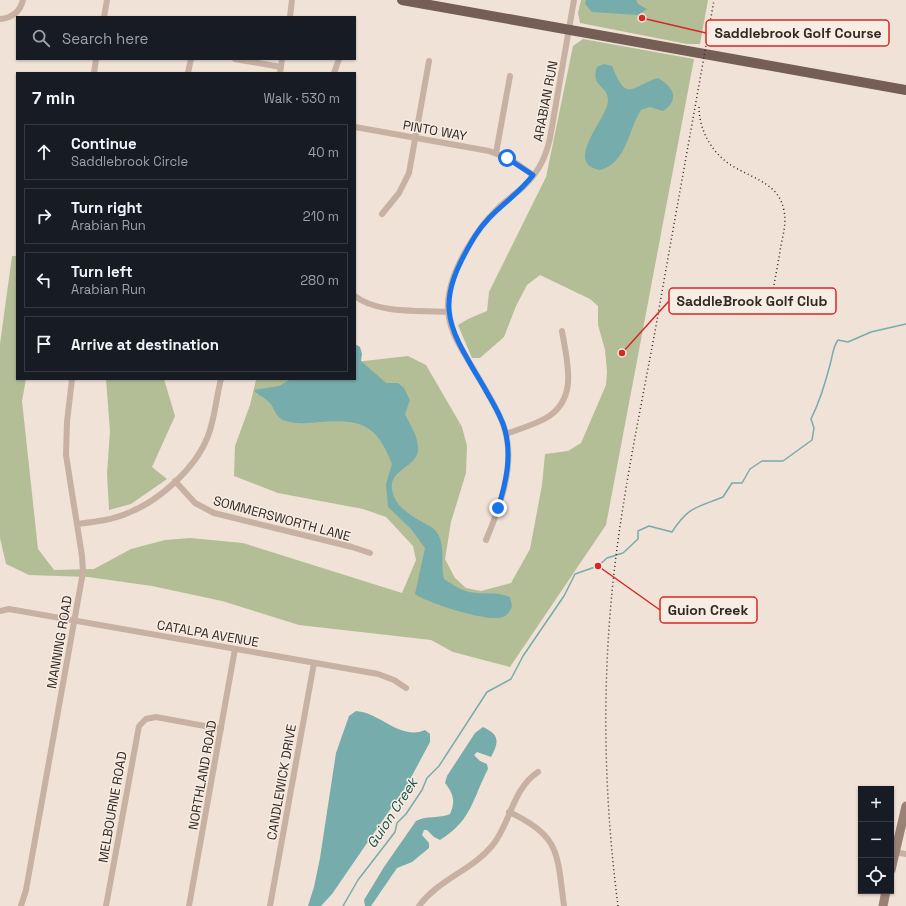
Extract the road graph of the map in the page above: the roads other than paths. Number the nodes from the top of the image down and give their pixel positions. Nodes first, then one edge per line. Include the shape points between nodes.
1 (22, 0) edge
2 (107, 0) edge
3 (292, 0) edge
4 (402, 0) edge
5 (574, 0) edge
6 (104, 16) edge
7 (290, 16) edge
8 (0, 20) edge
9 (569, 31) junction
10 (96, 60) edge
11 (191, 60) edge
12 (239, 60) edge
13 (282, 60) edge
14 (339, 60) edge
15 (428, 61) dead end
16 (281, 70) edge
17 (94, 72) edge
18 (188, 72) edge
19 (334, 72) edge
20 (510, 76) dead end
21 (906, 90) edge
22 (356, 127) edge
23 (416, 138) junction
24 (496, 153) junction
25 (533, 175) junction
26 (382, 214) dead end
27 (356, 297) edge
28 (448, 312) junction
29 (562, 331) dead end
30 (72, 380) edge
31 (221, 380) edge
32 (506, 434) junction
33 (175, 481) junction
34 (77, 524) junction
35 (486, 540) dead end
36 (370, 553) dead end
37 (1, 610) edge
38 (74, 620) junction
39 (235, 649) junction
40 (314, 663) junction
41 (406, 688) dead end
42 (221, 729) junction
43 (538, 772) dead end
44 (906, 806) edge
45 (509, 812) junction
46 (905, 818) edge
47 (895, 852) junction
48 (906, 854) edge
49 (894, 858) edge
50 (885, 894) edge
51 (20, 906) edge
52 (106, 906) edge
53 (189, 906) edge
54 (270, 906) edge
55 (419, 906) edge
56 (564, 906) edge
57 (882, 906) edge

1 - 8 street via 20,8 12,16
2 - 6 street
3 - 7 street
4 - 9 main road
5 - 9 street, ARABIAN RUN
9 - 21 main road
9 - 25 street, ARABIAN RUN via 549,143
10 - 17 street
11 - 18 street
12 - 16 street
13 - 16 street
14 - 19 street
15 - 23 street
20 - 24 street
22 - 23 street, PINTO WAY
23 - 24 street, PINTO WAY
23 - 26 street via 405,182
24 - 25 street, PINTO WAY
25 - 28 street, ARABIAN RUN via 522,189 498,208 475,236 453,280
27 - 28 street via 366,304 380,308
28 - 32 street, ARABIAN RUN via 456,340 496,409
29 - 32 street via 569,378 563,400 554,412 545,418
30 - 34 street, MANNING ROAD via 66,455
31 - 33 street via 207,440 192,464
32 - 35 street, ARABIAN RUN via 508,455 505,482
33 - 34 street via 132,512
33 - 36 street, SOMMERSWORTH LANE via 195,502 214,513
34 - 38 street, MANNING ROAD via 83,564
37 - 38 street, CATALPA AVENUE via 9,609
38 - 39 street, CATALPA AVENUE
38 - 51 street, MANNING ROAD via 26,890
39 - 40 street, CATALPA AVENUE
39 - 42 street, NORTHLAND ROAD
40 - 41 street, CATALPA AVENUE via 378,674
40 - 54 street, CANDLEWICK DRIVE
42 - 52 street, MELBOURNE ROAD via 156,717 142,722 137,732
42 - 53 street, NORTHLAND ROAD
43 - 45 street via 529,778
44 - 46 street
45 - 55 street via 492,846 434,890
45 - 56 street via 530,821 548,838 558,862
46 - 47 street
47 - 48 street
47 - 49 street
50 - 57 street

